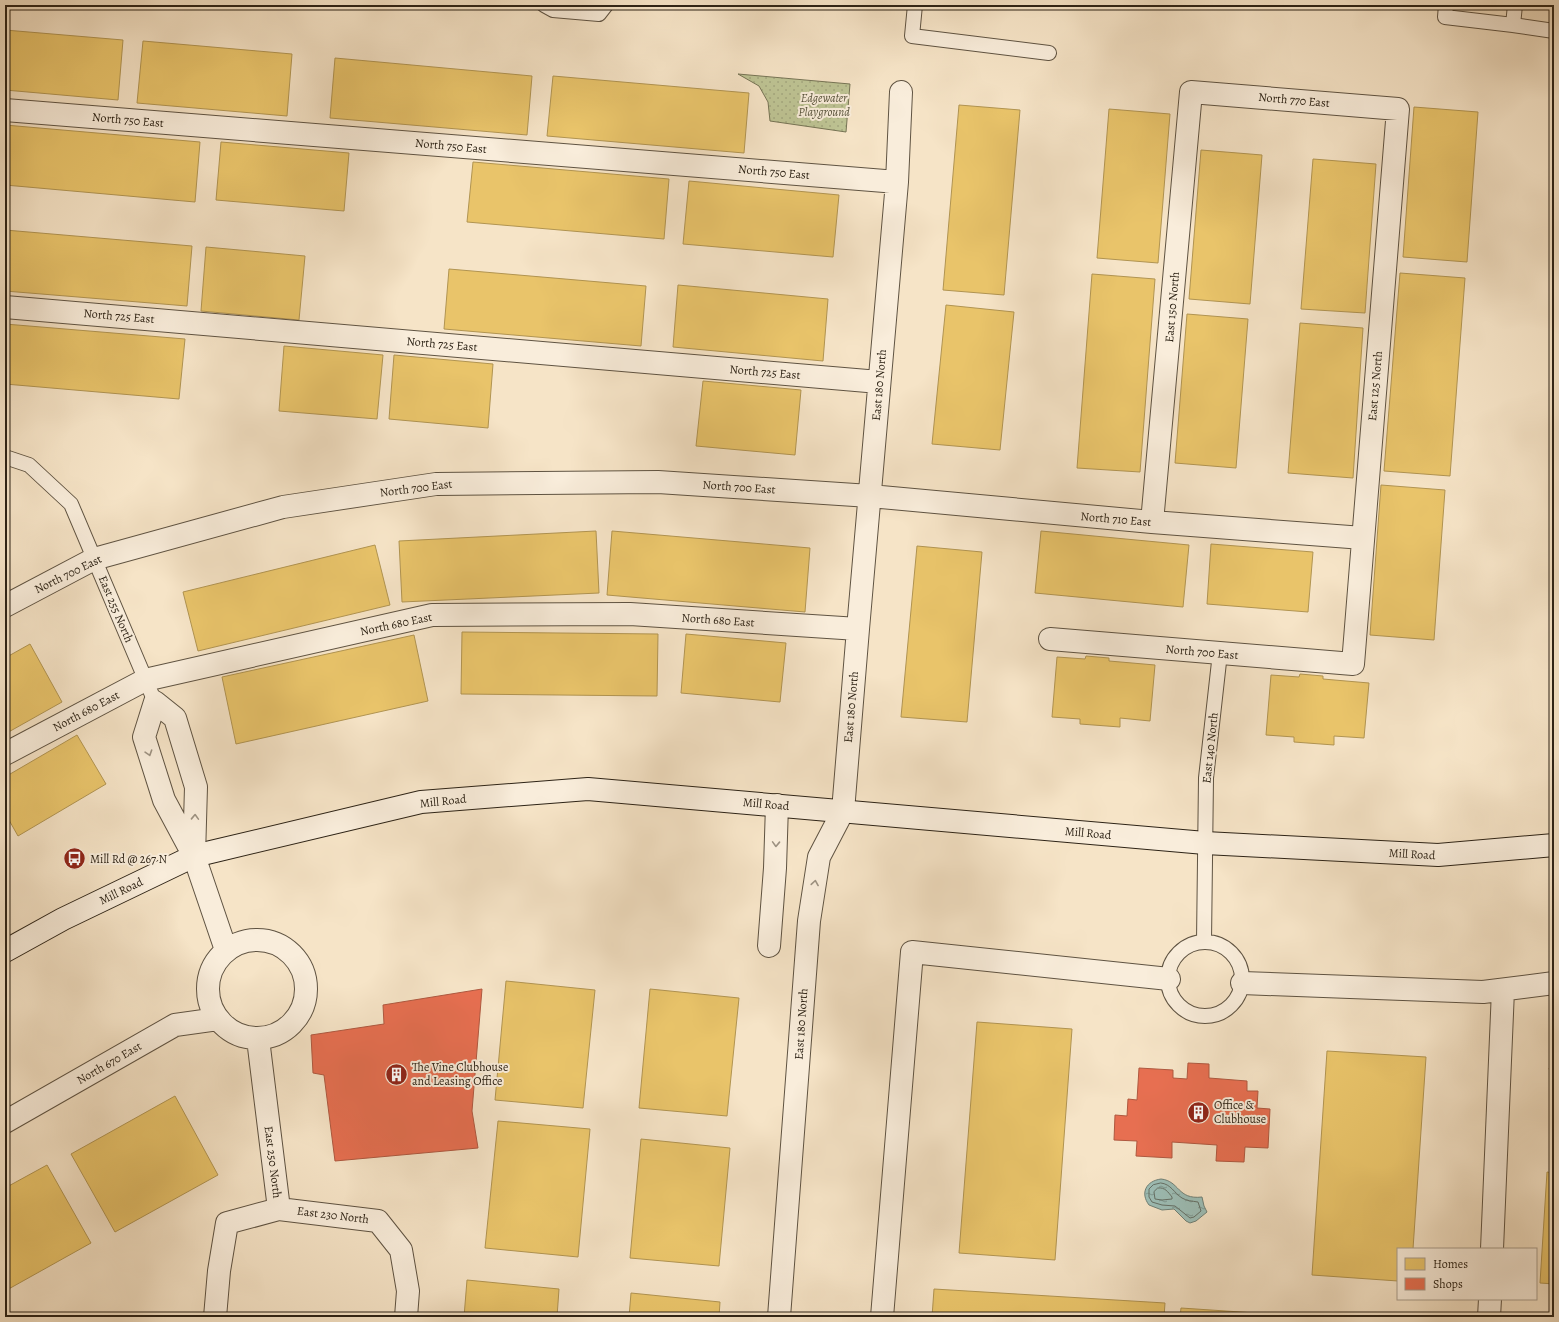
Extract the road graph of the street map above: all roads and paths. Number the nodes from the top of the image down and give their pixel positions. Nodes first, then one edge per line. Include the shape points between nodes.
1 (544, 5) edge
2 (606, 5) edge
3 (914, 5) edge
4 (1446, 5) edge
5 (1515, 5) edge
6 (1512, 25) junction
7 (1554, 31) edge
8 (1049, 53) dead end
9 (901, 92) dead end
10 (1191, 92) joint
11 (1398, 109) joint
12 (5, 110) edge
13 (897, 182) junction
14 (5, 307) edge
15 (879, 382) junction
16 (5, 457) edge
17 (870, 496) junction
18 (1152, 522) junction
19 (1363, 538) junction
20 (94, 559) junction
21 (5, 606) edge
22 (858, 629) junction
23 (1050, 639) dead end
24 (1220, 653) junction
25 (1353, 664) joint
26 (145, 680) junction
27 (155, 702) junction
28 (5, 754) edge
29 (777, 805) junction
30 (843, 811) junction
31 (1205, 843) junction
32 (1554, 845) edge
33 (194, 856) junction
34 (1204, 941) junction
35 (769, 946) dead end
36 (226, 950) junction
37 (5, 951) edge
38 (1168, 979) junction
39 (1242, 983) junction
40 (1554, 983) edge
41 (1503, 990) junction
42 (218, 1020) junction
43 (258, 1039) junction
44 (5, 1122) edge
45 (279, 1209) junction
46 (1492, 1248) edge
47 (1490, 1300) edge
48 (215, 1317) edge
49 (406, 1317) edge
50 (779, 1317) edge
51 (882, 1317) edge
52 (1489, 1317) edge

1 - 2 lane via 554,10 599,14
3 - 8 lane via 912,36
4 - 6 lane via 1445,17
5 - 6 lane
6 - 7 lane
9 - 13 street, East 180 North
10 - 11 street, North 770 East
10 - 18 street, East 150 North
11 - 19 street, East 125 North
12 - 13 street, North 750 East
13 - 15 street, East 180 North
14 - 15 street, North 725 East
15 - 17 street, East 180 North
16 - 20 lane, East 255 North via 28,465 71,504
17 - 18 street, North 710 East
17 - 20 street, North 700 East via 658,482 436,484 284,507
17 - 22 street, East 180 North
18 - 19 street, North 710 East
19 - 25 street, East 125 North
20 - 21 street, North 700 East
20 - 26 lane, East 255 North
22 - 26 street, North 680 East via 630,614 432,615
22 - 30 street, East 180 North
23 - 24 street, North 700 East
24 - 25 street, North 700 East
24 - 31 lane, East 140 North via 1206,778
26 - 27 lane, East 255 North
26 - 28 street, North 680 East
27 -> 33 street via 144,737 164,800
33 -> 27 street, East 255 North via 196,787 175,718
29 - 30 street, Mill Road
29 - 33 street, Mill Road via 588,789 420,802
29 -> 35 street
30 - 31 street, Mill Road
50 -> 30 street, East 180 North via 809,921 820,857
31 - 32 street, Mill Road via 1438,855
31 - 34 lane, East 140 North
33 - 36 street
33 - 37 street, Mill Road via 63,919
34 - 38 lane via 1181,950 1172,960
34 - 39 lane via 1217,943 1228,949 1242,970
36 - 42 street via 216,961 209,975 207,991 210,1006
36 - 43 street via 241,942 258,939 275,943 289,951 300,965 306,981 305,998 299,1014 288,1027 273,1036
38 - 39 lane via 1172,995 1179,1005 1200,1016 1212,1016 1232,1004 1239,994
38 - 51 street via 912,952
39 - 41 street via 1484,992
40 - 41 street
41 - 46 street
42 - 43 street via 242,1037
42 - 44 street, North 670 East via 175,1024
43 - 45 street, East 250 North
45 - 48 street, East 250 North via 227,1223
45 - 49 street, East 230 North via 378,1221 401,1250 408,1291
47 - 52 street

